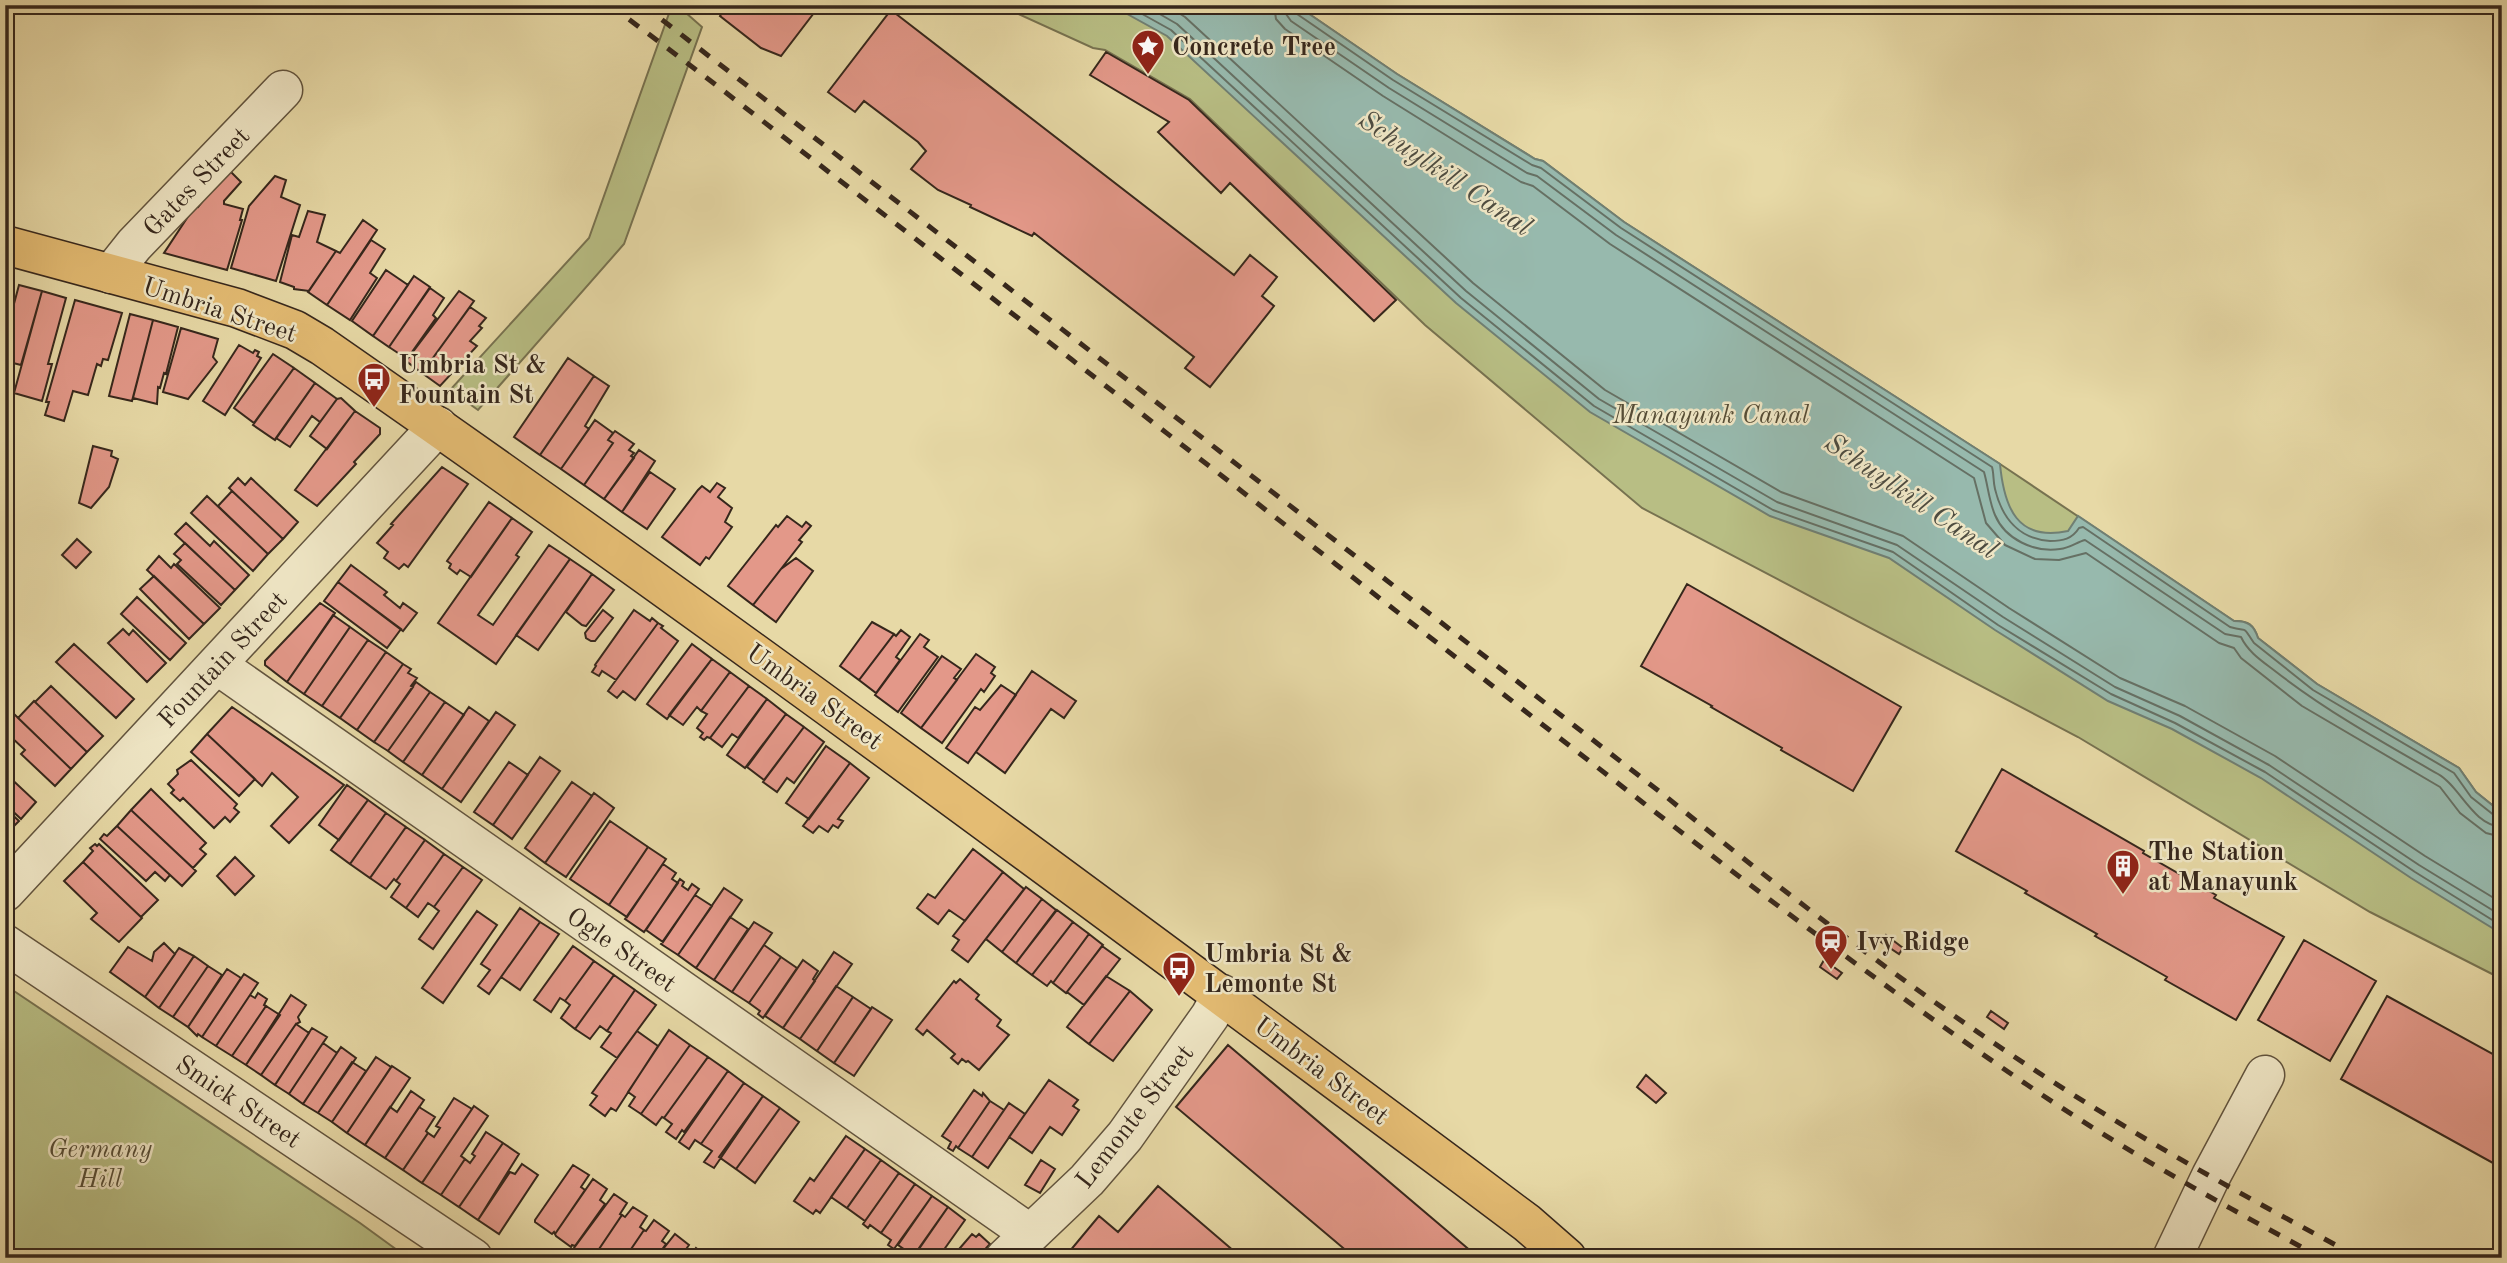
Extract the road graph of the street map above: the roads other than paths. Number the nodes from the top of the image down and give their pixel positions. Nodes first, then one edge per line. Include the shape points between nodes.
1 (282, 90) dead end
2 (5, 245) edge
3 (111, 274) junction
4 (438, 426) junction
5 (217, 664) junction
6 (5, 892) edge
7 (5, 944) edge
8 (1222, 994) junction
9 (2265, 1075) dead end
10 (1017, 1246) edge
11 (473, 1258) edge
12 (1567, 1258) edge
13 (2172, 1258) edge

1 - 3 street, Gates Street
2 - 3 main road, Umbria Street
3 - 4 main road, Umbria Street via 237,308 295,330
4 - 5 street, Fountain Street
4 - 8 main road, Umbria Street
5 - 6 street, Fountain Street
5 - 10 street, Ogle Street
7 - 11 street, Smick Street
8 - 10 street, Lemonte Street via 1125,1136 1087,1180
8 - 12 main road, Umbria Street
9 - 13 street

